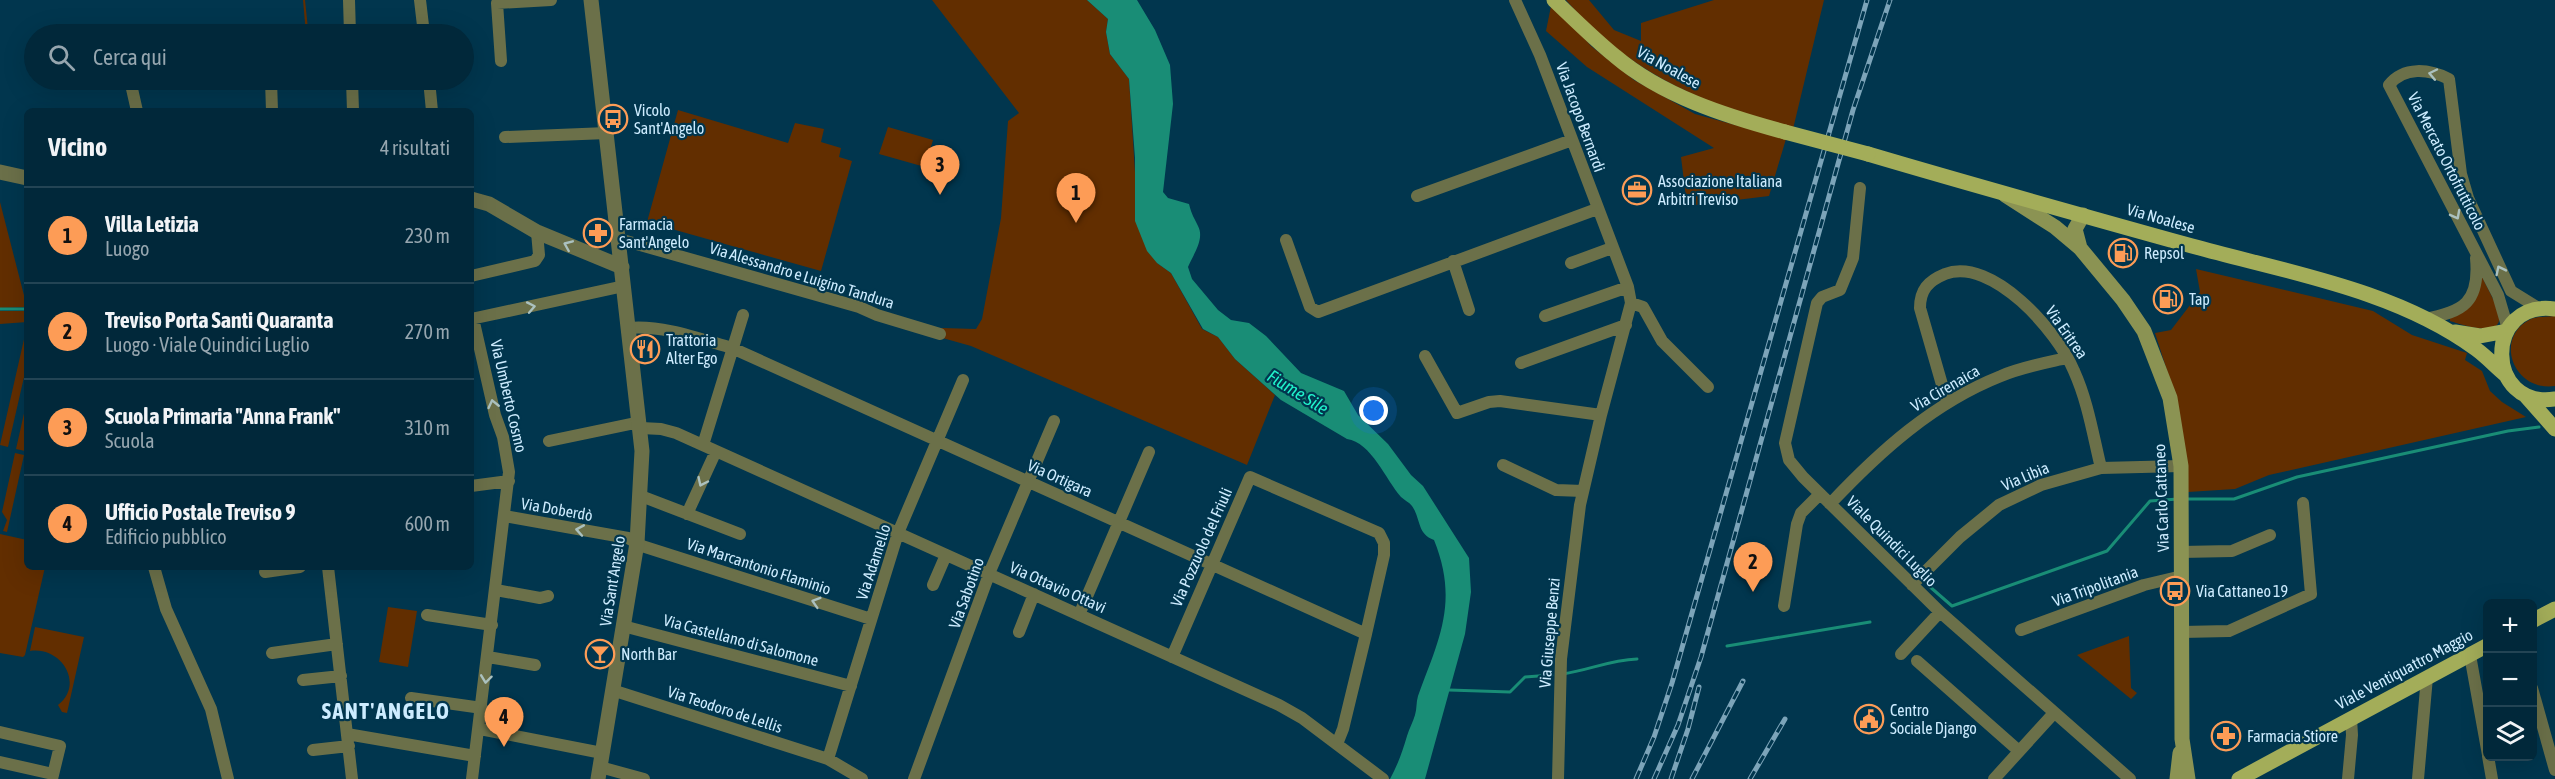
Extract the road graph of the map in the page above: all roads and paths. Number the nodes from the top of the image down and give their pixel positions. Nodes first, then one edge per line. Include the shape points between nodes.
1 (349, 0) edge
2 (420, 0) edge
3 (551, 0) edge
4 (591, 0) edge
5 (1515, 0) edge
6 (1554, 0) edge
7 (497, 2) edge
8 (349, 24) edge
9 (423, 24) edge
10 (501, 61) dead end
11 (132, 90) edge
12 (271, 90) edge
13 (352, 90) edge
14 (430, 90) edge
15 (136, 108) edge
16 (272, 108) edge
17 (353, 108) edge
18 (432, 108) edge
19 (607, 134) junction
20 (505, 137) dead end
21 (1572, 140) junction
22 (0, 172) edge
23 (24, 177) edge
24 (1860, 188) dead end
25 (2001, 192) junction
26 (1417, 196) dead end
27 (474, 200) edge
28 (1597, 209) junction
29 (2083, 215) junction
30 (537, 232) junction
31 (619, 238) junction
32 (1286, 240) dead end
33 (1612, 248) junction
34 (2080, 248) junction
35 (2475, 251) junction
36 (1454, 261) junction
37 (1571, 263) dead end
38 (622, 267) junction
39 (474, 275) edge
40 (624, 286) junction
41 (1628, 286) junction
42 (1631, 303) junction
43 (2548, 309) edge
44 (1469, 310) dead end
45 (743, 315) dead end
46 (1545, 316) dead end
47 (474, 319) edge
48 (2424, 319) junction
49 (1626, 325) junction
50 (474, 327) edge
51 (629, 328) junction
52 (2440, 328) junction
53 (2508, 330) junction
54 (940, 333) dead end
55 (732, 348) junction
56 (1425, 356) dead end
57 (2067, 358) junction
58 (1521, 363) dead end
59 (2507, 376) junction
60 (963, 380) dead end
61 (1708, 387) dead end
62 (2525, 394) junction
63 (2555, 399) edge
64 (1947, 402) junction
65 (1601, 415) junction
66 (1054, 421) dead end
67 (641, 425) junction
68 (2555, 429) edge
69 (549, 441) dead end
70 (937, 441) junction
71 (703, 445) junction
72 (716, 451) junction
73 (1149, 452) dead end
74 (1503, 465) dead end
75 (2101, 468) junction
76 (2181, 474) junction
77 (508, 481) junction
78 (1027, 481) junction
79 (474, 486) edge
80 (1583, 491) junction
81 (1820, 494) junction
82 (641, 496) junction
83 (2303, 503) dead end
84 (1830, 504) junction
85 (687, 514) junction
86 (505, 516) junction
87 (1118, 522) junction
88 (898, 533) junction
89 (740, 534) dead end
90 (2270, 535) dead end
91 (637, 543) junction
92 (2181, 552) junction
93 (946, 555) junction
94 (1211, 564) junction
95 (146, 570) edge
96 (155, 570) edge
97 (279, 570) edge
98 (328, 570) edge
99 (265, 572) dead end
100 (990, 574) junction
101 (2182, 576) junction
102 (933, 585) dead end
103 (1912, 585) junction
104 (158, 587) junction
105 (496, 590) junction
106 (1034, 594) junction
107 (548, 596) dead end
108 (1784, 606) dead end
109 (2555, 609) edge
110 (1941, 612) junction
111 (427, 615) dead end
112 (1079, 615) junction
113 (2537, 618) edge
114 (872, 619) junction
115 (492, 625) junction
116 (623, 626) junction
117 (2021, 630) dead end
118 (1019, 632) dead end
119 (2182, 632) junction
120 (1366, 633) junction
121 (337, 644) junction
122 (2483, 647) edge
123 (272, 652) dead end
124 (1901, 654) dead end
125 (2470, 655) junction
126 (488, 657) junction
127 (1172, 657) junction
128 (1917, 661) dead end
129 (535, 665) dead end
130 (341, 675) junction
131 (2427, 677) junction
132 (303, 680) dead end
133 (851, 686) junction
134 (612, 690) junction
135 (411, 698) dead end
136 (2537, 706) edge
137 (482, 708) junction
138 (2054, 713) junction
139 (2351, 718) junction
140 (2483, 728) edge
141 (480, 729) junction
142 (0, 732) edge
143 (348, 740) junction
144 (1337, 744) junction
145 (314, 750) dead end
146 (2019, 751) junction
147 (475, 756) junction
148 (828, 759) junction
149 (2275, 761) junction
150 (2489, 761) edge
151 (0, 762) edge
152 (600, 766) edge
153 (2555, 770) edge
154 (53, 776) edge
155 (2183, 776) edge
156 (1375, 777) edge
157 (228, 779) edge
158 (352, 779) edge
159 (472, 779) edge
160 (644, 779) edge
161 (862, 779) edge
162 (914, 779) edge
163 (1558, 779) edge
164 (1994, 779) edge
165 (2130, 779) edge
166 (2240, 779) edge
167 (2251, 779) edge
168 (2348, 779) edge
169 (2418, 779) edge
170 (2492, 779) edge

1 - 8 street
2 - 9 street
3 - 7 street
4 - 19 street, Via Sant'Angelo
5 - 21 street, Via Jacopo Bernardi
6 - 25 main road, Via Noalese, bridge via 1616,58 1707,108
7 - 10 street
11 - 15 street
12 - 16 street
13 - 17 street
14 - 18 street
19 - 20 street
19 - 31 street, Via Sant'Angelo
21 - 26 street
21 - 28 street, Via Jacopo Bernardi
22 - 23 street
24 - 81 street, Viale Quindici Luglio via 1851,266 1840,290 1817,303 1785,443 1789,460
25 - 29 main road, Via Noalese
25 - 34 main road, Via Carlo Cattaneo
27 - 30 street via 489,204
28 - 33 street, Via Jacopo Bernardi
28 - 36 street
29 - 34 main road via 2075,229
29 - 48 main road, Via Noalese via 2345,287
38 -> 30 street
30 - 39 street via 539,255 535,261
31 - 38 street, Via Sant'Angelo
31 - 54 street, Via Alessandro e Luigino Tandura
32 - 36 street via 1310,307 1318,312
33 - 37 street
33 - 41 street, Via Jacopo Bernardi
34 - 76 main road, Via Carlo Cattaneo via 2144,331 2170,398
43 -> 35 street, Via Mercato Ortofrutticolo via 2511,291 2468,198 2460,174 2449,79 2437,73 2409,71 2396,76 2389,86
35 - 48 street, Via Mercato Ortofrutticolo via 2477,275 2471,297 2460,310
35 - 53 street, Via Mercato Ortofrutticolo via 2498,295
36 - 44 street
38 - 40 street, Via Sant'Angelo
47 -> 40 street, Via Umberto Cosmo
40 - 51 street, Via Sant'Angelo
41 - 42 street, Via Jacopo Bernardi
41 - 46 street
42 - 49 street, Via Giuseppe Benzi
42 - 61 street via 1643,307 1662,341
43 - 53 main road, Via Noalese via 2528,312
45 - 55 street
48 - 52 main road, Via Noalese
49 - 58 street
49 - 65 street, Via Giuseppe Benzi
77 -> 50 street, Via Umberto Cosmo via 503,437
51 - 55 street, Via Ortigara via 644,327
51 - 67 street, Via Sant'Angelo
52 - 53 main road, Via Noalese via 2480,336
52 - 59 main road, Via Noalese via 2476,349
53 - 59 main road via 2501,354
55 - 70 street, Via Ortigara
55 - 71 street
56 - 65 street via 1457,413 1500,401
57 - 64 street, Via Cirenaica via 2001,375
57 - 64 street, Via Eritrea via 2031,309 1975,273 1957,270 1925,286 1920,297
57 - 75 street, Via Eritrea via 2086,403
59 - 62 main road, Via Noalese
60 - 70 street, Via Adamello
62 - 63 main road
62 - 68 main road, Via Noalese
64 - 84 street, Via Cirenaica via 1881,453
65 - 80 street, Via Giuseppe Benzi
66 - 78 street, Via Sabotino
67 - 69 street
67 - 71 street, Via Ottavio Ottavi via 669,430
67 - 82 street, Via Sant'Angelo
70 - 78 street, Via Ortigara
70 - 88 street, Via Adamello
71 - 72 street, Via Ottavio Ottavi
72 -> 85 street
72 - 88 street, Via Ottavio Ottavi
73 - 87 street
74 - 80 street via 1556,490
75 - 76 street, Via Libia
75 - 103 street, Via Libia via 2042,485 1998,505
76 - 92 main road, Via Carlo Cattaneo
77 - 79 street
77 - 86 street, Via Umberto Cosmo
78 - 87 street, Via Ortigara
78 - 100 street, Via Sabotino
80 - 163 street, Via Giuseppe Benzi via 1561,659
81 - 84 street, Viale Quindici Luglio
81 - 108 street via 1801,513 1797,524
82 - 85 street
82 - 91 street, Via Sant'Angelo
83 - 119 street via 2311,594 2229,631
84 - 103 street, Viale Quindici Luglio
85 - 89 street
91 -> 86 street, Via Doberdò via 628,538
86 - 105 street, Via Umberto Cosmo
87 - 94 street, Via Ortigara
87 - 112 street
88 - 93 street, Via Ottavio Ottavi
88 - 114 street, Via Adamello
90 - 92 street via 2232,551
114 -> 91 street, Via Marcantonio Flaminio
91 - 116 street, Via Sant'Angelo
92 - 101 main road, Via Carlo Cattaneo
93 - 100 street, Via Ottavio Ottavi
93 - 102 street
94 - 120 street, Via Ortigara
94 - 120 street, Via Pozzuolo del Friuli via 1250,477 1374,530 1385,549
94 - 127 street, Via Pozzuolo del Friuli
95 - 104 street
96 - 104 street
97 - 99 street
98 - 121 street
100 - 106 street, Via Ottavio Ottavi
100 - 162 street, Via Sabotino
101 - 117 street, Via Tripolitania via 2144,585
101 - 119 main road, Via Carlo Cattaneo
103 - 110 street, Viale Quindici Luglio
104 - 157 street via 211,709
105 - 107 street
105 - 115 street, Via Umberto Cosmo
106 - 112 street, Via Ottavio Ottavi
106 - 118 street
109 - 113 main road
110 - 124 street
110 - 138 street, Viale Quindici Luglio
111 - 115 street
112 - 127 street, Via Ottavio Ottavi
114 - 133 street, Via Adamello
115 - 126 street, Via Umberto Cosmo
116 - 133 street, Via Castellano di Salomone
116 - 134 street, Via Sant'Angelo
119 - 155 main road, Via Carlo Cattaneo
120 - 144 street
121 - 123 street
121 - 130 street
122 - 125 main road, Viale Ventiquattro Maggio
125 - 131 main road, Viale Ventiquattro Maggio
125 - 140 street
126 - 129 street
126 -> 137 street, Via Umberto Cosmo
127 - 144 street, Via Ottavio Ottavi via 1279,705
128 - 146 street
130 - 132 street
130 - 143 street
131 - 139 main road, Viale Ventiquattro Maggio
131 - 169 street
133 - 148 street, Via Adamello
134 - 148 street, Via Teodoro de Lellis
134 - 152 street, Via Sant'Angelo
135 - 137 street
136 - 153 street
137 - 141 street, Via Umberto Cosmo
138 - 146 street
138 - 165 street, Viale Quindici Luglio
139 - 149 main road, Viale Ventiquattro Maggio
139 - 168 street
141 - 147 street, Via Umberto Cosmo
141 - 152 street
142 - 154 street via 60,746
143 - 145 street
143 - 147 street
143 - 158 street
144 - 156 street, Via Ottavio Ottavi
146 - 164 street
147 - 159 street, Via Umberto Cosmo
148 - 161 street, Via Teodoro de Lellis
149 - 166 main road, Viale Ventiquattro Maggio
149 - 167 main road, Viale Ventiquattro Maggio
150 - 170 street
151 - 154 street
152 - 160 street

